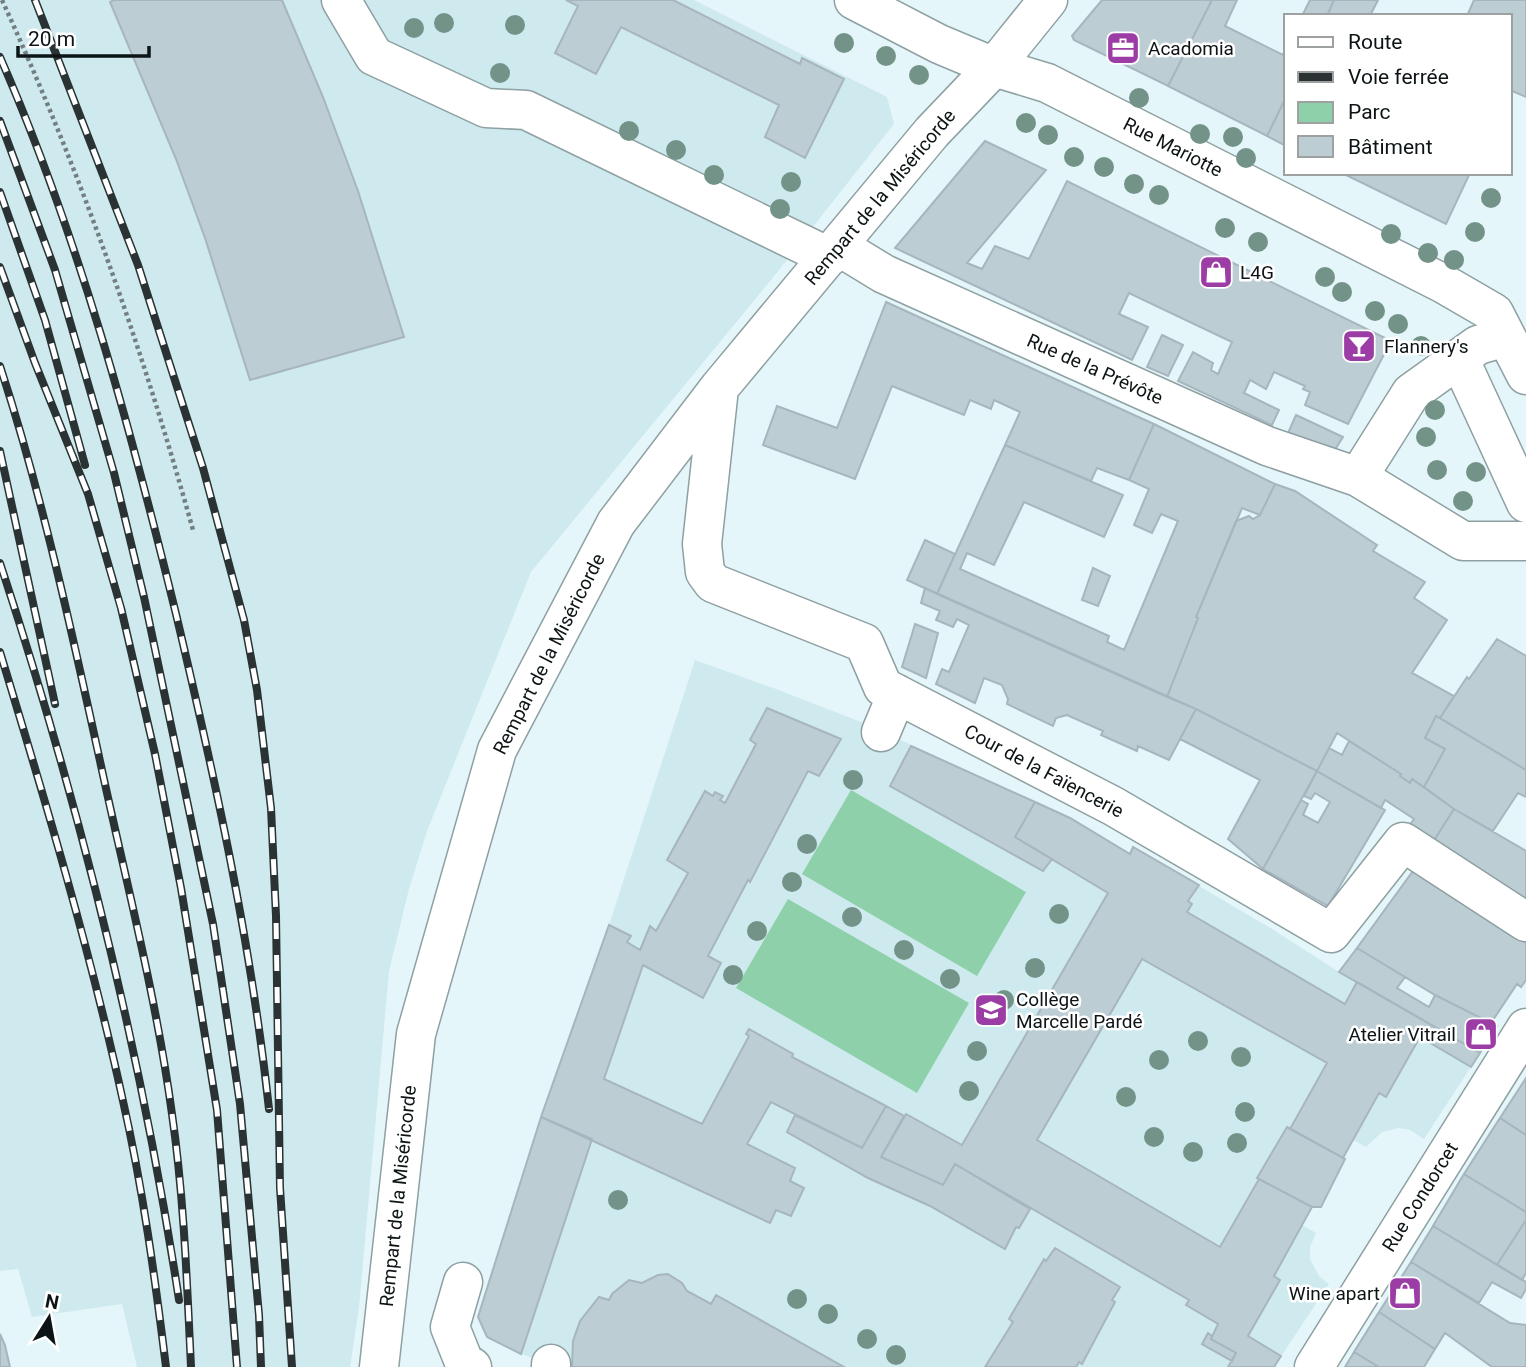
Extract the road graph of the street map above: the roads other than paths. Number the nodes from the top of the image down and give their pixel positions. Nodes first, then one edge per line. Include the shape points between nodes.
1 (341, 0) edge
2 (854, 0) edge
3 (1048, 0) edge
4 (994, 67) junction
5 (834, 251) junction
6 (1503, 317) edge
7 (1459, 358) junction
8 (1526, 375) edge
9 (719, 388) junction
10 (1358, 477) junction
11 (1526, 503) edge
12 (1526, 541) edge
13 (897, 694) junction
14 (881, 732) dead end
15 (1526, 922) edge
16 (1526, 1028) edge
17 (463, 1282) dead end
18 (379, 1367) edge
19 (472, 1367) edge
20 (1314, 1367) edge

1 - 5 street, Rue de la Prévôte via 374,56 486,108 526,110
2 - 4 street, Rue Mariotte
3 - 4 street, Rempart de la Miséricorde
4 - 5 street, Rempart de la Miséricorde via 932,132
4 - 6 street, Rue Mariotte via 1047,83
5 - 9 street, Rempart de la Miséricorde
5 - 10 street, Rue de la Prévôte via 1267,446
6 - 7 street
6 - 8 street
7 - 10 street via 1411,393
7 - 11 street
9 - 13 street, Cour de la Faïencerie via 702,544 705,572 713,583 864,643 883,687
9 - 18 street, Rempart de la Miséricorde via 616,523 497,750 416,1034
10 - 12 street, Rue de la Prévôte via 1463,541
13 - 14 street
13 - 15 street, Cour de la Faïencerie via 1113,806 1331,933 1403,842
16 - 20 street, Rue Condorcet
17 - 19 street via 450,1328 464,1362

